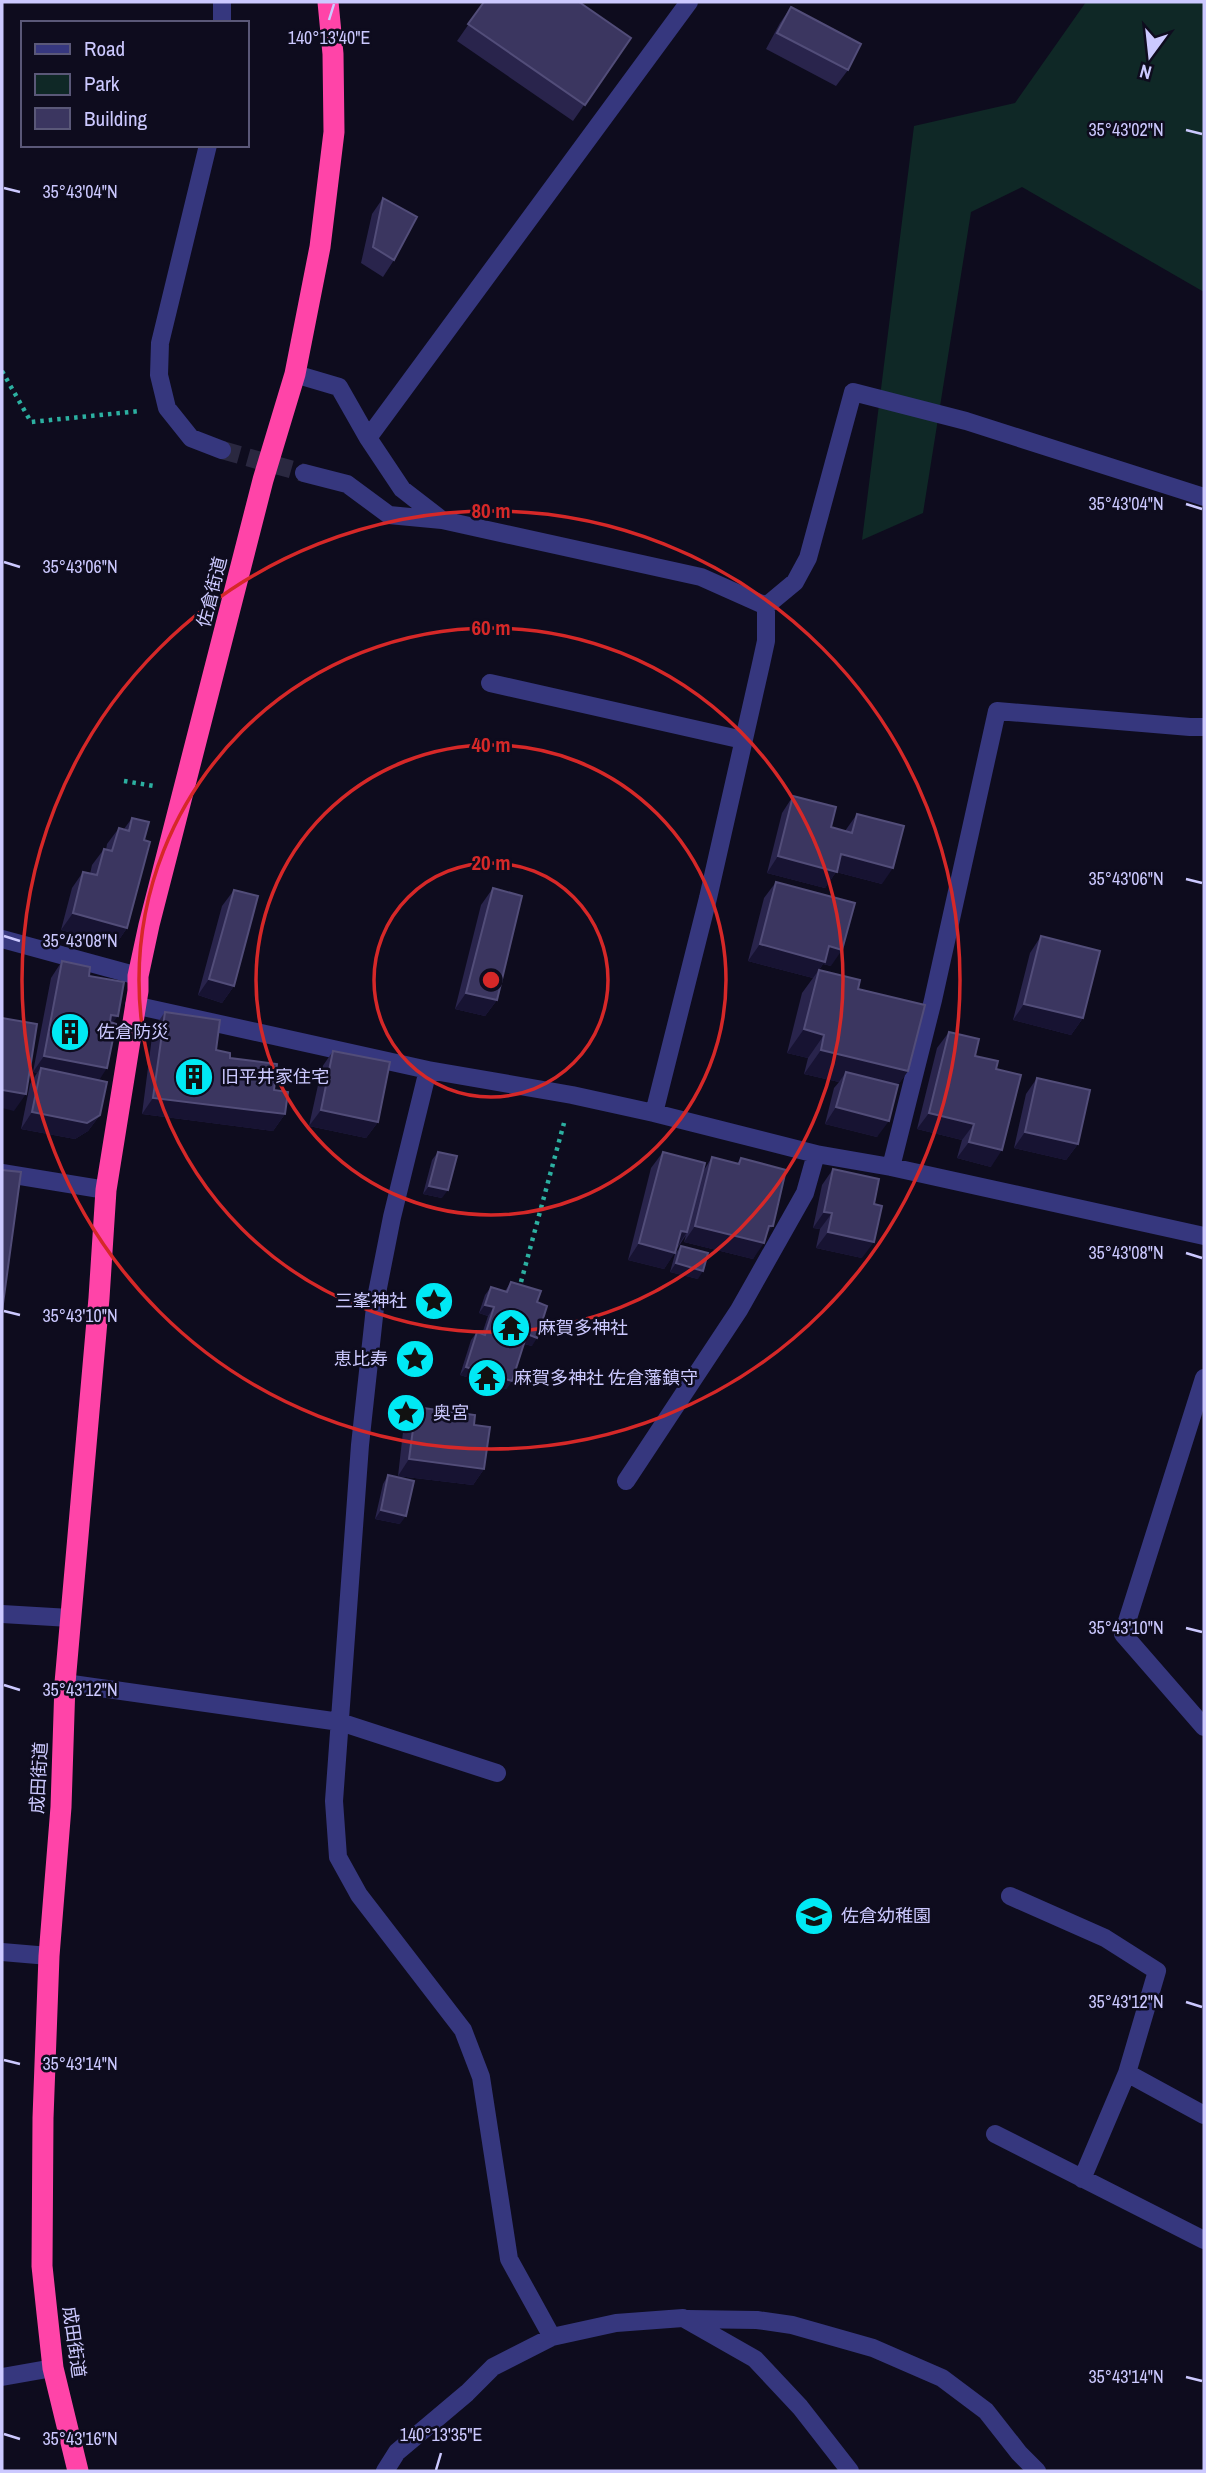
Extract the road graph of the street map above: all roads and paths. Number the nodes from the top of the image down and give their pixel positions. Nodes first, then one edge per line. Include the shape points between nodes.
1 (222, 2) edge
2 (328, 2) edge
3 (689, 2) edge
4 (222, 21) edge
5 (208, 147) edge
6 (2, 371) edge
7 (295, 374) junction
8 (167, 408) junction
9 (368, 438) junction
10 (222, 450) tunnel mouth
11 (304, 473) tunnel mouth
12 (1204, 497) edge
13 (442, 520) junction
14 (766, 606) junction
15 (490, 683) dead end
16 (1204, 727) edge
17 (743, 740) junction
18 (124, 781) dead end
19 (158, 787) dead end
20 (2, 939) edge
21 (138, 976) junction
22 (134, 1005) junction
23 (428, 1070) junction
24 (654, 1113) junction
25 (560, 1138) dead end
26 (816, 1154) junction
27 (891, 1167) junction
28 (2, 1172) edge
29 (106, 1190) junction
30 (1204, 1236) edge
31 (521, 1282) edge
32 (1204, 1378) edge
33 (626, 1481) dead end
34 (2, 1614) edge
35 (70, 1618) junction
36 (65, 1683) junction
37 (340, 1722) junction
38 (1204, 1727) edge
39 (498, 1773) dead end
40 (1010, 1896) dead end
41 (2, 1952) edge
42 (50, 1956) junction
43 (1127, 2073) junction
44 (1204, 2115) edge
45 (995, 2134) dead end
46 (1082, 2179) junction
47 (1204, 2240) edge
48 (683, 2318) junction
49 (552, 2337) junction
50 (53, 2368) junction
51 (2, 2377) edge
52 (78, 2471) edge
53 (385, 2471) edge
54 (850, 2471) edge
55 (1037, 2471) edge

1 - 4 street
2 - 7 highway, 佐倉街道 via 334,132 320,247
3 - 9 street
5 - 8 street via 160,343 159,375
6 - 8 path via 31,422
7 - 9 street via 339,387
7 - 21 highway, 佐倉街道 via 263,480
8 - 10 street via 191,438
9 - 13 street via 402,489
11 - 13 street via 347,484 389,515
12 - 14 street via 966,421 853,392 808,558 795,582
13 - 14 street via 701,577
14 - 17 street via 766,641
15 - 17 street
16 - 27 street via 997,711
17 - 24 street
18 - 19 path
20 - 21 street
21 - 22 highway, 佐倉街道
22 - 23 street
22 - 29 highway, 佐倉街道
23 - 24 street
23 - 37 street via 376,1298 360,1445
24 - 26 street
25 - 31 path
26 - 27 street
26 - 33 street via 805,1193 739,1310
27 - 30 street
28 - 29 street
29 - 35 highway, 成田街道
32 - 38 street via 1123,1634
34 - 35 street
35 - 36 highway, 成田街道
36 - 37 street
36 - 42 highway, 成田街道
37 - 39 street
37 - 49 street via 334,1801 338,1857 359,1895 463,2030 481,2077 509,2259
40 - 43 street via 1105,1938 1157,1971
41 - 42 street
42 - 50 highway, 成田街道 via 42,2266
43 - 44 street
43 - 46 street
45 - 46 street
46 - 47 street
48 - 49 street via 616,2323
48 - 54 street via 755,2359
48 - 55 street via 792,2325 884,2353 942,2378 986,2411
49 - 53 street via 493,2367 397,2452
50 - 51 street
50 - 52 highway, 成田街道

